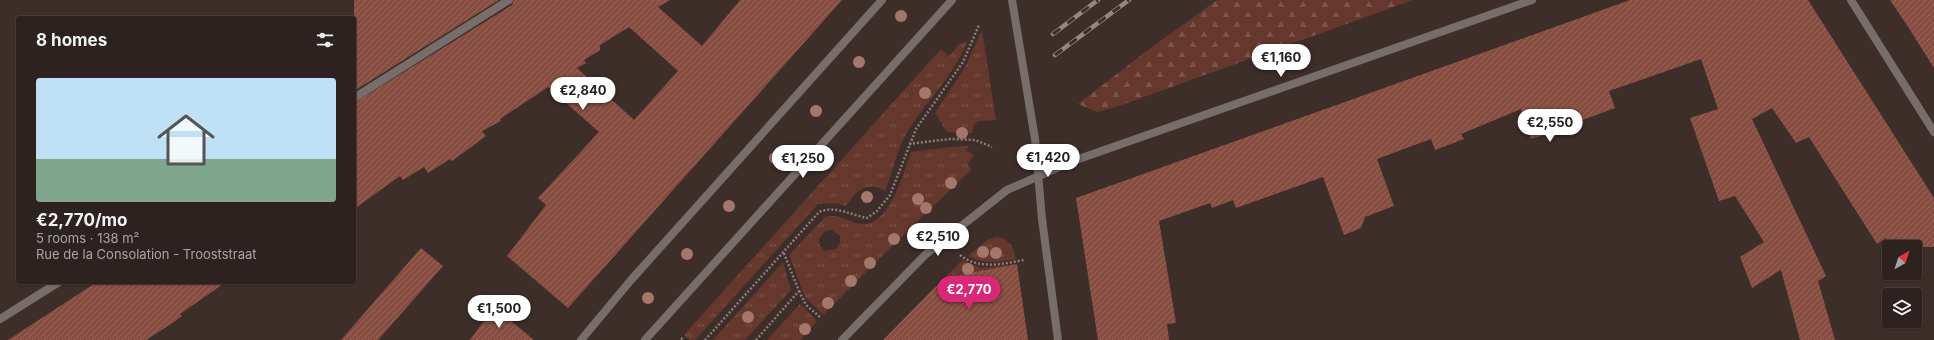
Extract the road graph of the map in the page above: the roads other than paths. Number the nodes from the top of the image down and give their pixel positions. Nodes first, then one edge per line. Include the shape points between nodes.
1 (509, 0) edge
2 (882, 0) edge
3 (952, 0) edge
4 (1012, 0) edge
5 (1532, 0) edge
6 (1850, 0) edge
7 (356, 97) edge
8 (1934, 132) edge
9 (1038, 176) junction
10 (56, 284) edge
11 (0, 319) edge
12 (581, 340) edge
13 (645, 340) edge
14 (842, 340) edge
15 (1058, 340) edge

1 - 7 street
2 - 12 street via 631,280
3 - 13 street
4 - 9 street via 1035,139
5 - 9 street via 1073,161
6 - 8 street
9 - 14 street via 1006,190 926,254
9 - 15 street
10 - 11 street

